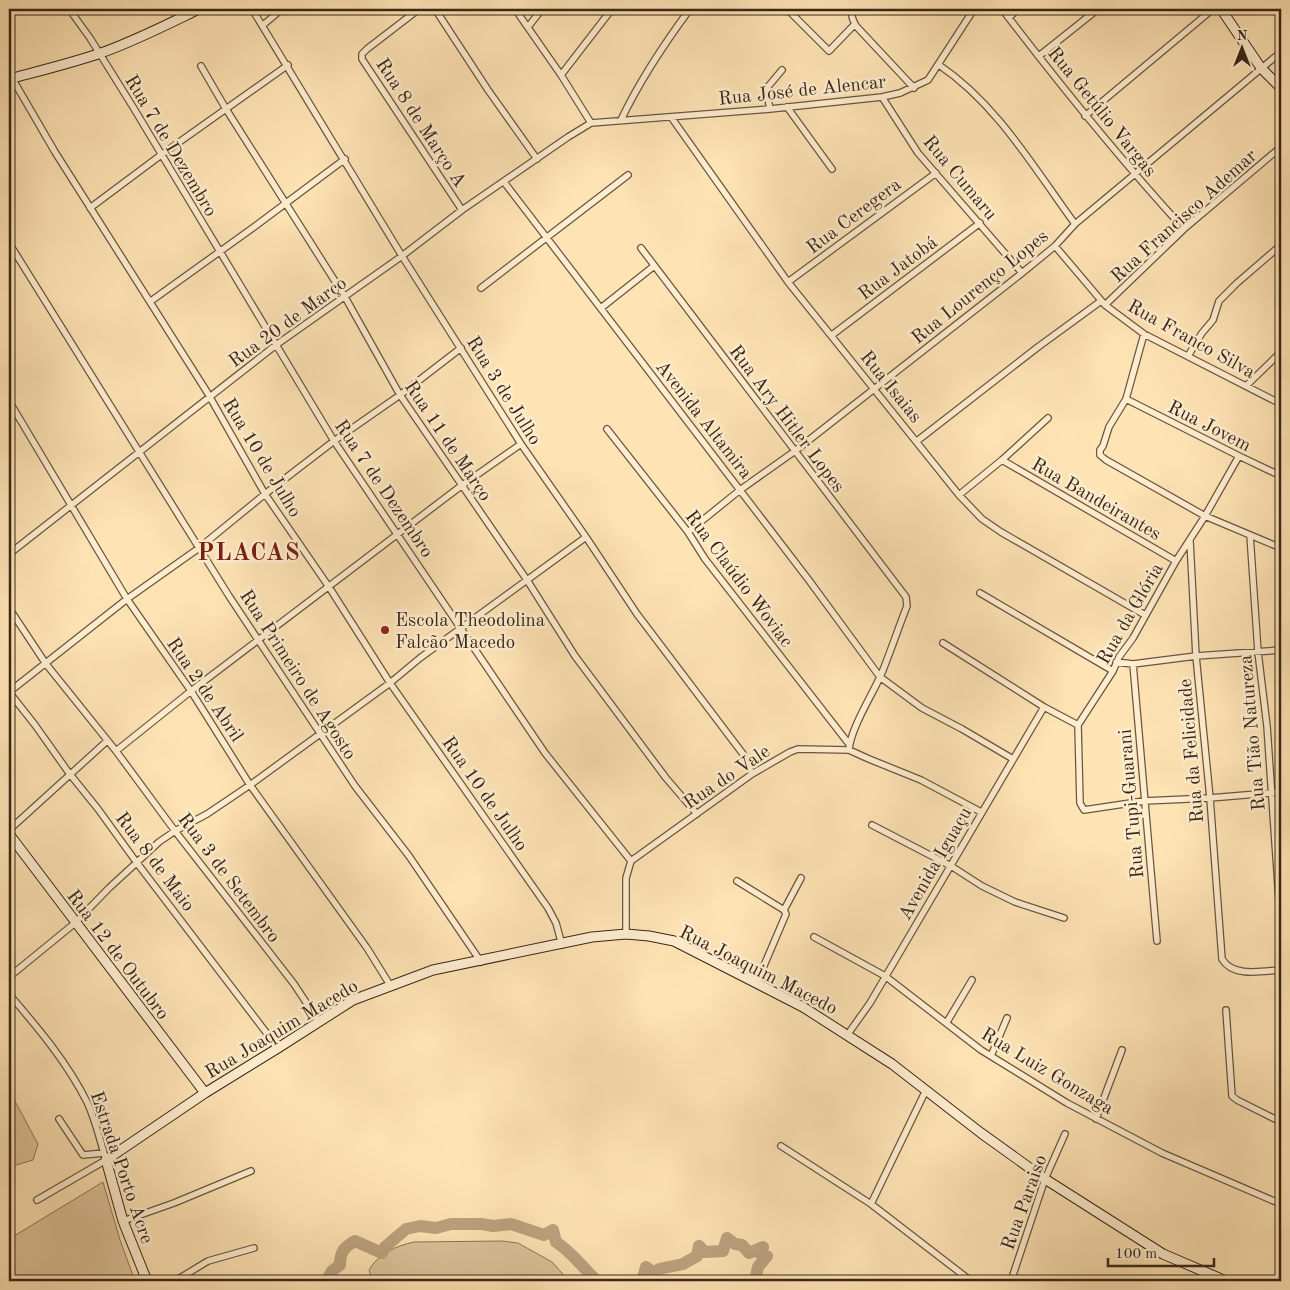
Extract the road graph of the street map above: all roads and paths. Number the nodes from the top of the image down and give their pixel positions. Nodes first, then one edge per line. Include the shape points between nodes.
1 (69, 9) edge
2 (199, 9) edge
3 (252, 9) edge
4 (282, 9) edge
5 (419, 9) edge
6 (435, 9) edge
7 (515, 9) edge
8 (542, 9) edge
9 (612, 9) edge
10 (690, 9) edge
11 (787, 9) edge
12 (854, 9) edge
13 (974, 9) edge
14 (1002, 9) edge
15 (1017, 9) edge
16 (1098, 9) edge
17 (1213, 9) edge
18 (1221, 9) edge
19 (1009, 18) junction
20 (855, 24) junction
21 (263, 25) junction
22 (528, 27) junction
23 (1281, 52) edge
24 (99, 54) junction
25 (1040, 56) junction
26 (288, 65) junction
27 (939, 65) junction
28 (201, 66) dead end
29 (1261, 68) junction
30 (782, 70) dead end
31 (561, 75) junction
32 (11, 78) edge
33 (914, 88) junction
34 (1281, 88) edge
35 (882, 97) junction
36 (786, 107) junction
37 (226, 109) junction
38 (770, 109) junction
39 (1086, 116) junction
40 (671, 117) junction
41 (621, 120) junction
42 (591, 123) junction
43 (1281, 148) edge
44 (161, 155) junction
45 (344, 159) junction
46 (538, 159) junction
47 (832, 169) dead end
48 (936, 172) junction
49 (628, 175) dead end
50 (1134, 175) junction
51 (504, 182) junction
52 (286, 202) junction
53 (90, 208) junction
54 (462, 210) junction
55 (980, 223) junction
56 (1075, 224) junction
57 (1184, 229) junction
58 (546, 238) junction
59 (9, 243) edge
60 (1281, 245) edge
61 (1055, 246) junction
62 (641, 248) dead end
63 (218, 251) junction
64 (402, 256) junction
65 (654, 266) junction
66 (1022, 273) junction
67 (788, 282) junction
68 (481, 288) dead end
69 (344, 297) junction
70 (151, 301) junction
71 (1103, 303) junction
72 (601, 308) junction
73 (1144, 334) junction
74 (832, 335) junction
75 (276, 345) junction
76 (461, 348) junction
77 (1281, 352) edge
78 (1188, 356) junction
79 (1246, 386) junction
80 (875, 389) junction
81 (400, 395) junction
82 (209, 397) junction
83 (1126, 399) junction
84 (9, 401) edge
85 (1281, 404) edge
86 (1048, 418) dead end
87 (607, 429) dead end
88 (334, 441) junction
89 (917, 441) junction
90 (521, 444) junction
91 (795, 451) junction
92 (140, 452) junction
93 (1239, 456) junction
94 (1002, 460) junction
95 (1281, 476) edge
96 (461, 486) junction
97 (740, 490) junction
98 (265, 494) junction
99 (959, 495) junction
100 (70, 505) junction
101 (1205, 516) junction
102 (688, 532) junction
103 (398, 535) junction
104 (1250, 535) junction
105 (586, 537) junction
106 (1190, 540) junction
107 (199, 548) junction
108 (1281, 548) edge
109 (9, 554) edge
110 (1176, 562) junction
111 (526, 580) junction
112 (329, 587) junction
113 (980, 593) dead end
114 (127, 599) junction
115 (9, 608) edge
116 (1145, 615) junction
117 (460, 629) junction
118 (259, 640) junction
119 (943, 643) dead end
120 (1281, 650) edge
121 (1258, 652) junction
122 (1196, 656) junction
123 (1116, 662) junction
124 (46, 664) junction
125 (1133, 664) junction
126 (1113, 671) junction
127 (880, 677) junction
128 (390, 683) junction
129 (190, 691) junction
130 (9, 692) edge
131 (1044, 707) junction
132 (1078, 725) junction
133 (320, 733) junction
134 (107, 740) junction
135 (849, 747) junction
136 (116, 751) junction
137 (1013, 759) junction
138 (69, 773) junction
139 (752, 774) junction
140 (250, 785) junction
141 (1281, 792) edge
142 (1272, 793) junction
143 (1210, 798) junction
144 (1144, 801) junction
145 (981, 812) junction
146 (697, 814) junction
147 (872, 825) dead end
148 (9, 830) edge
149 (175, 831) junction
150 (9, 834) edge
151 (631, 861) junction
152 (137, 863) junction
153 (951, 866) junction
154 (801, 878) dead end
155 (737, 881) dead end
156 (785, 911) junction
157 (1064, 918) dead end
158 (75, 923) junction
159 (1281, 929) edge
160 (626, 934) junction
161 (814, 937) dead end
162 (1157, 941) dead end
163 (562, 945) junction
164 (481, 962) junction
165 (1281, 970) edge
166 (9, 976) edge
167 (885, 976) junction
168 (972, 980) dead end
169 (757, 982) junction
170 (390, 985) junction
171 (9, 994) edge
172 (1226, 1010) dead end
173 (1007, 1018) dead end
174 (319, 1022) junction
175 (947, 1022) junction
176 (848, 1034) junction
177 (278, 1048) junction
178 (1122, 1050) dead end
179 (991, 1056) junction
180 (926, 1090) junction
181 (205, 1093) junction
182 (59, 1119) dead end
183 (1096, 1119) junction
184 (1281, 1122) edge
185 (1065, 1134) dead end
186 (781, 1146) dead end
187 (105, 1157) junction
188 (251, 1171) dead end
189 (1045, 1179) junction
190 (37, 1200) dead end
191 (871, 1204) junction
192 (1281, 1204) edge
193 (123, 1221) junction
194 (254, 1248) dead end
195 (147, 1281) edge
196 (175, 1281) edge
197 (971, 1281) edge
198 (1011, 1281) edge
199 (1226, 1281) edge

1 - 24 street, Rua 7 de Dezembro
2 - 24 street
3 - 21 street, Rua 3 de Julho
4 - 21 street
5 - 54 street, Rua 8 de Março A via 362,54 362,59
6 - 46 street
7 - 22 street
8 - 22 street
9 - 31 street
10 - 41 street via 639,85
11 - 20 street via 829,51
12 - 20 street via 852,18
13 - 27 street, Rua José de Alencar
14 - 19 street, Rua Getúlio Vargas
15 - 19 street
16 - 25 street
17 - 39 street
18 - 29 street
19 - 25 street, Rua Getúlio Vargas
20 - 33 street
21 - 26 street, Rua 3 de Julho
22 - 31 street
23 - 29 street, Rua Lourenço Lopes
24 - 32 street
24 - 44 street, Rua 7 de Dezembro
25 - 39 street, Rua Getúlio Vargas
26 - 37 street
26 - 45 street, Rua 3 de Julho
27 - 33 street, Rua José de Alencar via 928,80
27 - 56 street via 958,78 990,110
28 - 37 street, Rua 11 de Março
29 - 34 street
29 - 50 street, Rua Lourenço Lopes
30 - 38 street via 766,89
31 - 42 street
32 - 53 street, Rua 10 de Julho
33 - 35 street, Rua José de Alencar
35 - 36 street, Rua José de Alencar
35 - 48 street, Rua Cumaru via 918,153
36 - 38 street, Rua José de Alencar
36 - 47 street
37 - 44 street
37 - 52 street, Rua 11 de Março
38 - 40 street, Rua José de Alencar
39 - 50 street, Rua Getúlio Vargas
40 - 41 street, Rua José de Alencar
40 - 67 street, Rua Isaias
41 - 42 street, Rua José de Alencar
42 - 46 street, Rua 20 de Março
43 - 57 street, Rua Francisco Ademar
44 - 53 street
44 - 63 street, Rua 7 de Dezembro
45 - 52 street
45 - 64 street, Rua 3 de Julho
46 - 51 street, Rua 20 de Março
48 - 55 street, Rua Cumaru
48 - 67 street, Rua Ceregera
49 - 58 street
50 - 56 street, Rua Lourenço Lopes
50 - 57 street, Rua Getúlio Vargas
51 - 54 street, Rua 20 de Março
51 - 58 street, Avenida Altamira
52 - 63 street
52 - 69 street, Rua 11 de Março
53 - 70 street, Rua 10 de Julho
54 - 64 street, Rua 20 de Março
55 - 66 street, Rua Cumaru
55 - 74 street, Rua Jatobá
56 - 61 street, Rua Lourenço Lopes
57 - 71 street, Rua Francisco Ademar
58 - 68 street
58 - 72 street, Avenida Altamira
59 - 92 street, Rua Primeiro de Agosto
60 - 78 street via 1219,301 1213,320
61 - 66 street, Rua Lourenço Lopes
61 - 71 street, Rua Franco Silva
62 - 65 street, Rua Ary Hitler Lopes
63 - 70 street
63 - 75 street, Rua 7 de Dezembro
64 - 69 street, Rua 20 de Março
64 - 76 street, Rua 3 de Julho
65 - 72 street
65 - 91 street, Rua Ary Hitler Lopes
66 - 80 street, Rua Lourenço Lopes
67 - 74 street, Rua Isaias
69 - 75 street, Rua 20 de Março
69 - 81 street, Rua 11 de Março
70 - 82 street, Rua 10 de Julho
71 - 73 street, Rua Franco Silva
71 - 89 street, Rua Francisco Ademar via 1038,347
72 - 97 street, Avenida Altamira
73 - 78 street, Rua Franco Silva
73 - 83 street
74 - 80 street, Rua Isaias
75 - 82 street, Rua 20 de Março
75 - 88 street, Rua 7 de Dezembro
76 - 81 street
76 - 90 street, Rua 3 de Julho
77 - 79 street
78 - 79 street, Rua Franco Silva
79 - 85 street, Rua Franco Silva
80 - 89 street, Rua Isaias
80 - 91 street, Rua Lourenço Lopes
81 - 88 street
81 - 96 street, Rua 11 de Março
82 - 92 street, Rua 20 de Março
82 - 98 street, Rua 10 de Julho
83 - 93 street, Rua Jovem
83 - 101 street via 1109,427 1100,455
84 - 100 street, Rua 2 de Abril
86 - 94 street
87 - 102 street, Rua Claúdio Woviac
88 - 98 street
88 - 103 street, Rua 7 de Dezembro
89 - 99 street, Rua Isaias
90 - 96 street
90 - 105 street, Rua 3 de Julho
91 - 97 street, Rua Lourenço Lopes
91 - 127 street, Rua Ary Hitler Lopes via 906,597 907,606
92 - 100 street, Rua 20 de Março
92 - 107 street, Rua Primeiro de Agosto
93 - 95 street, Rua Jovem
93 - 101 street, Rua da Glória
94 - 99 street
94 - 110 street, Rua Bandeirantes
96 - 103 street
96 - 111 street, Rua 11 de Março
97 - 102 street, Rua Lourenço Lopes
97 - 127 street, Avenida Altamira
98 - 107 street
98 - 112 street, Rua 10 de Julho
99 - 116 street, Rua Isaias via 982,519 1001,532
100 - 109 street, Rua 20 de Março
100 - 114 street, Rua 2 de Abril
101 - 104 street
101 - 106 street, Rua da Glória
102 - 135 street, Rua Claúdio Woviac via 705,559
103 - 112 street
103 - 117 street, Rua 7 de Dezembro
104 - 108 street
104 - 121 street, Rua Tião Natureza
105 - 111 street
105 - 139 street, Rua 3 de Julho via 637,614 743,754
106 - 110 street, Rua da Glória
106 - 122 street, Rua da Felicidade
107 - 114 street
107 - 118 street, Rua Primeiro de Agosto
110 - 116 street, Rua da Glória
111 - 117 street
111 - 146 street, Rua 11 de Março via 595,684
112 - 118 street
112 - 128 street, Rua 10 de Julho
113 - 126 street
114 - 124 street
114 - 129 street, Rua 2 de Abril
115 - 124 street, Rua 3 de Setembro
116 - 123 street, Rua da Glória
117 - 128 street
117 - 151 street, Rua 7 de Dezembro via 545,753
118 - 129 street
118 - 133 street, Rua Primeiro de Agosto
119 - 131 street
120 - 121 street
121 - 122 street
121 - 142 street, Rua Tião Natureza
122 - 125 street
122 - 143 street, Rua da Felicidade
123 - 125 street
123 - 126 street, Rua da Glória
124 - 130 street
124 - 134 street, Rua 3 de Setembro
125 - 144 street, Rua Tupi-Guarani
126 - 132 street, Rua da Glória
127 - 135 street
127 - 137 street, Avenida Altamira via 922,708
128 - 133 street
128 - 163 street, Rua 10 de Julho via 548,908
129 - 136 street
129 - 140 street, Rua 2 de Abril
130 - 138 street, Rua 8 de Maio
131 - 132 street
131 - 137 street, Avenida Iguaçu
132 - 144 street via 1082,809
133 - 140 street
133 - 164 street, Rua Primeiro de Agosto
134 - 136 street, Rua 3 de Setembro
134 - 138 street
135 - 139 street, Rua do Vale via 798,749
135 - 145 street
136 - 149 street, Rua 3 de Setembro
137 - 145 street, Avenida Iguaçu
138 - 148 street
138 - 152 street, Rua 8 de Maio
139 - 146 street, Rua do Vale
140 - 149 street
140 - 170 street, Rua 2 de Abril
141 - 142 street
142 - 143 street
142 - 159 street, Rua Tião Natureza
143 - 144 street
143 - 165 street, Rua da Felicidade via 1222,959 1238,971
144 - 162 street, Rua Tupi-Guarani
145 - 153 street, Avenida Iguaçu
146 - 151 street, Rua do Vale
147 - 153 street
149 - 152 street
149 - 174 street, Rua 3 de Setembro via 294,984
150 - 158 street, Rua 12 de Outubro
151 - 160 street via 626,878
152 - 158 street
152 - 177 street, Rua 8 de Maio
153 - 157 street via 1016,902
153 - 167 street, Avenida Iguaçu
154 - 156 street
155 - 156 street
156 - 169 street via 786,918
158 - 166 street
158 - 181 street, Rua 12 de Outubro
160 - 163 street, Rua Joaquim Macedo via 592,937
160 - 169 street, Rua Joaquim Macedo via 674,941
161 - 167 street, Rua Luiz Gonzaga
163 - 164 street, Rua Joaquim Macedo
164 - 170 street, Rua Joaquim Macedo via 434,970
167 - 175 street, Rua Luiz Gonzaga
167 - 176 street, Avenida Iguaçu
168 - 175 street
169 - 176 street, Rua Joaquim Macedo
170 - 174 street, Rua Joaquim Macedo via 353,1000
171 - 187 street, Estrada Porto Acre via 50,1043 74,1079 96,1123
172 - 184 street via 1232,1096
173 - 179 street
174 - 177 street, Rua Joaquim Macedo
175 - 179 street, Rua Luiz Gonzaga
176 - 180 street, Rua Joaquim Macedo
177 - 181 street, Rua Joaquim Macedo
178 - 183 street
179 - 183 street, Rua Luiz Gonzaga
180 - 189 street, Rua Joaquim Macedo
180 - 191 street
181 - 187 street, Rua Joaquim Macedo
182 - 187 street via 83,1155
183 - 192 street, Rua Luiz Gonzaga via 1162,1153
185 - 189 street, Rua Paraiso
186 - 191 street
187 - 190 street
187 - 193 street, Estrada Porto Acre
188 - 193 street
189 - 198 street, Rua Paraiso
189 - 199 street, Rua Joaquim Macedo via 1163,1254
191 - 197 street
193 - 195 street, Estrada Porto Acre
194 - 196 street via 208,1261

